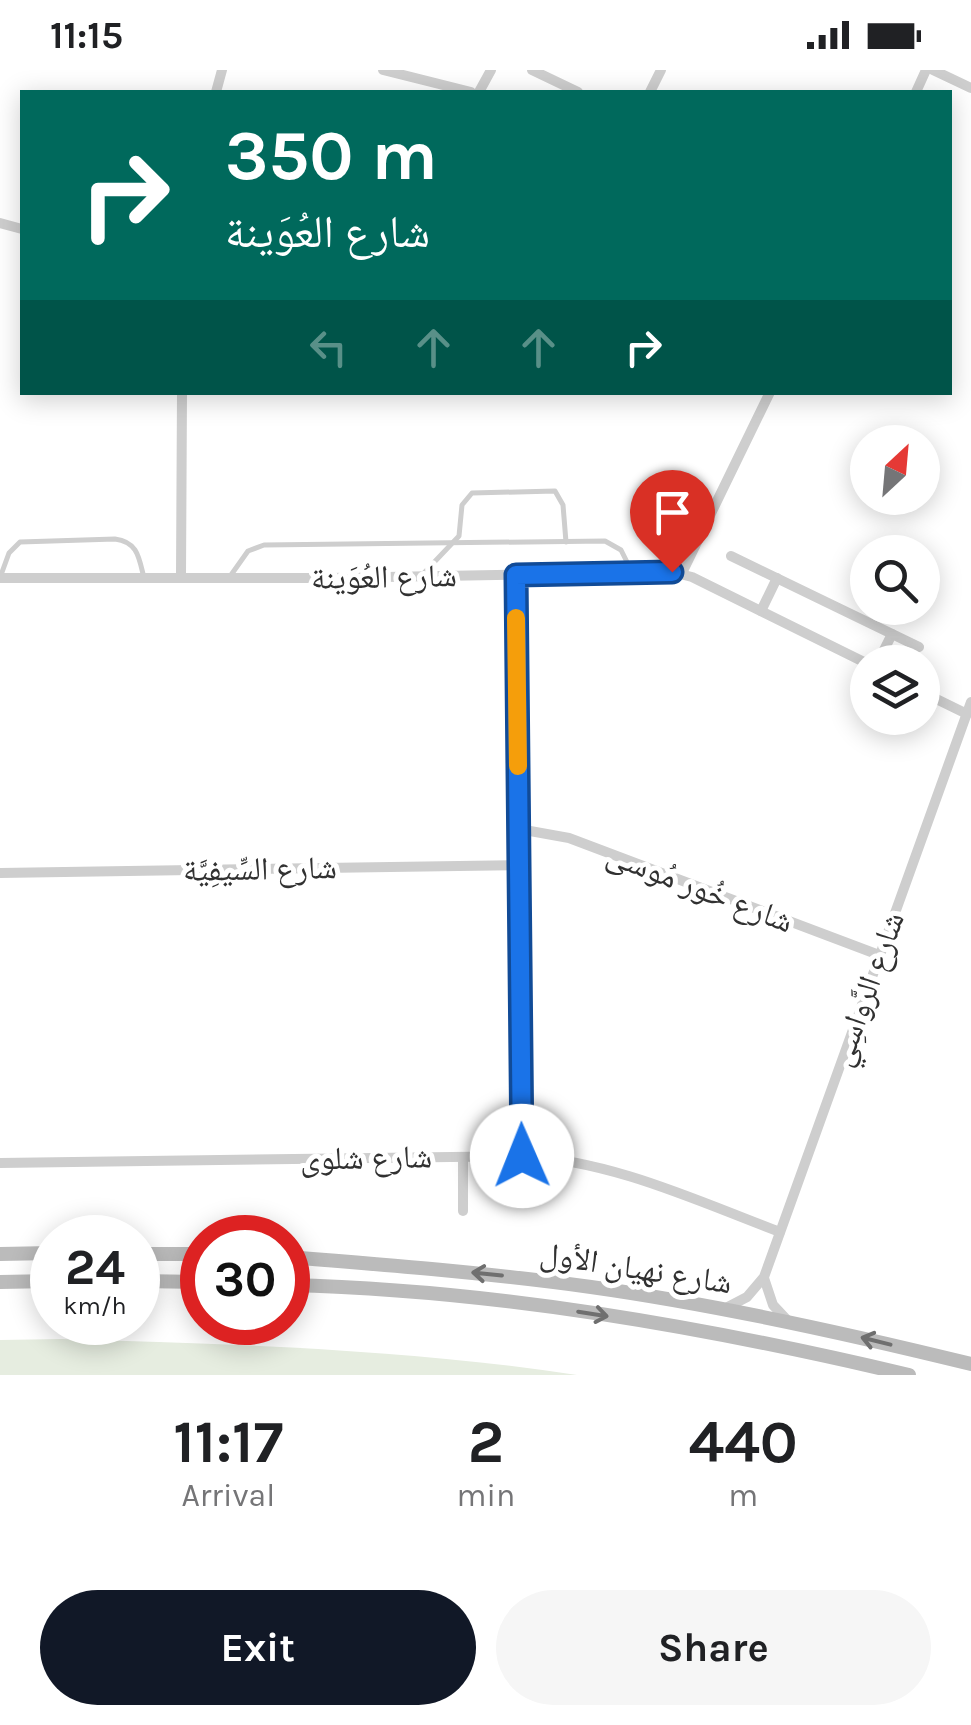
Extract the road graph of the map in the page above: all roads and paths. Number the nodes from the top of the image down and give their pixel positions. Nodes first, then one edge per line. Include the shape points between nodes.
1 (383, 70) edge
2 (532, 70) edge
3 (930, 70) edge
4 (553, 87) edge
5 (971, 88) edge
6 (462, 90) edge
7 (182, 395) edge
8 (769, 395) edge
9 (566, 542) junction
10 (454, 544) junction
11 (731, 556) dead end
12 (633, 573) junction
13 (682, 573) junction
14 (516, 575) junction
15 (181, 576) junction
16 (421, 576) junction
17 (0, 578) edge
18 (144, 578) junction
19 (229, 578) junction
20 (777, 578) junction
21 (761, 611) junction
22 (892, 634) junction
23 (886, 645) edge
24 (914, 645) edge
25 (850, 655) edge
26 (940, 701) edge
27 (971, 702) edge
28 (966, 714) junction
29 (966, 730) edge
30 (518, 829) junction
31 (520, 865) junction
32 (0, 873) edge
33 (878, 955) junction
34 (522, 1156) junction
35 (463, 1157) junction
36 (0, 1163) edge
37 (463, 1211) dead end
38 (780, 1232) junction
39 (30, 1253) edge
40 (0, 1254) edge
41 (310, 1260) edge
42 (764, 1277) junction
43 (30, 1281) edge
44 (0, 1282) edge
45 (310, 1286) edge
46 (724, 1310) junction
47 (788, 1321) junction
48 (971, 1364) edge
49 (909, 1375) edge

1 - 6 street
2 - 4 street
3 - 5 street
7 - 15 street
8 - 13 street
9 - 10 lane
9 - 10 lane via 562,500 551,490 472,492 462,505
9 - 12 lane via 611,543
10 - 16 lane
10 - 19 lane via 264,544 241,558
11 - 20 street
12 - 13 street, شارع العُوَينة
12 - 14 street, شارع العُوَينة
13 - 21 street, شارع العُوَينة
14 - 16 street, شارع العُوَينة
14 - 30 street
15 - 18 street, شارع العُوَينة
15 - 19 street, شارع العُوَينة
16 - 19 street, شارع العُوَينة
17 - 18 street, شارع العُوَينة
17 - 18 lane via 20,542 115,539 137,550
20 - 21 street
20 - 22 street
21 - 25 street, شارع العُوَينة
22 - 23 street
22 - 24 street
26 - 28 street
27 - 28 street, شارع الرَّواسِي
28 - 29 street, شارع الرَّواسِي
29 - 33 street, شارع الرَّواسِي
30 - 31 street
30 - 33 street, شارع خُور مُوسى via 569,838
31 - 32 street, شارع السِّيفِيَّة
31 - 34 street
33 - 38 street, شارع الرَّواسِي
34 - 35 street, شارع شلوى
34 - 38 street, شارع شلوى via 598,1165
35 - 36 street, شارع شلوى
35 - 37 street
38 - 42 street, شارع الرَّواسِي
39 - 40 main road
46 -> 41 main road, شارع نهيان الأول via 494,1274
42 - 46 street via 748,1298
42 - 47 street via 769,1298
43 - 44 main road
45 -> 49 main road, شارع نهيان الأول via 554,1308
46 - 47 main road, شارع نهيان الأول
48 -> 47 main road, شارع نهيان الأول

